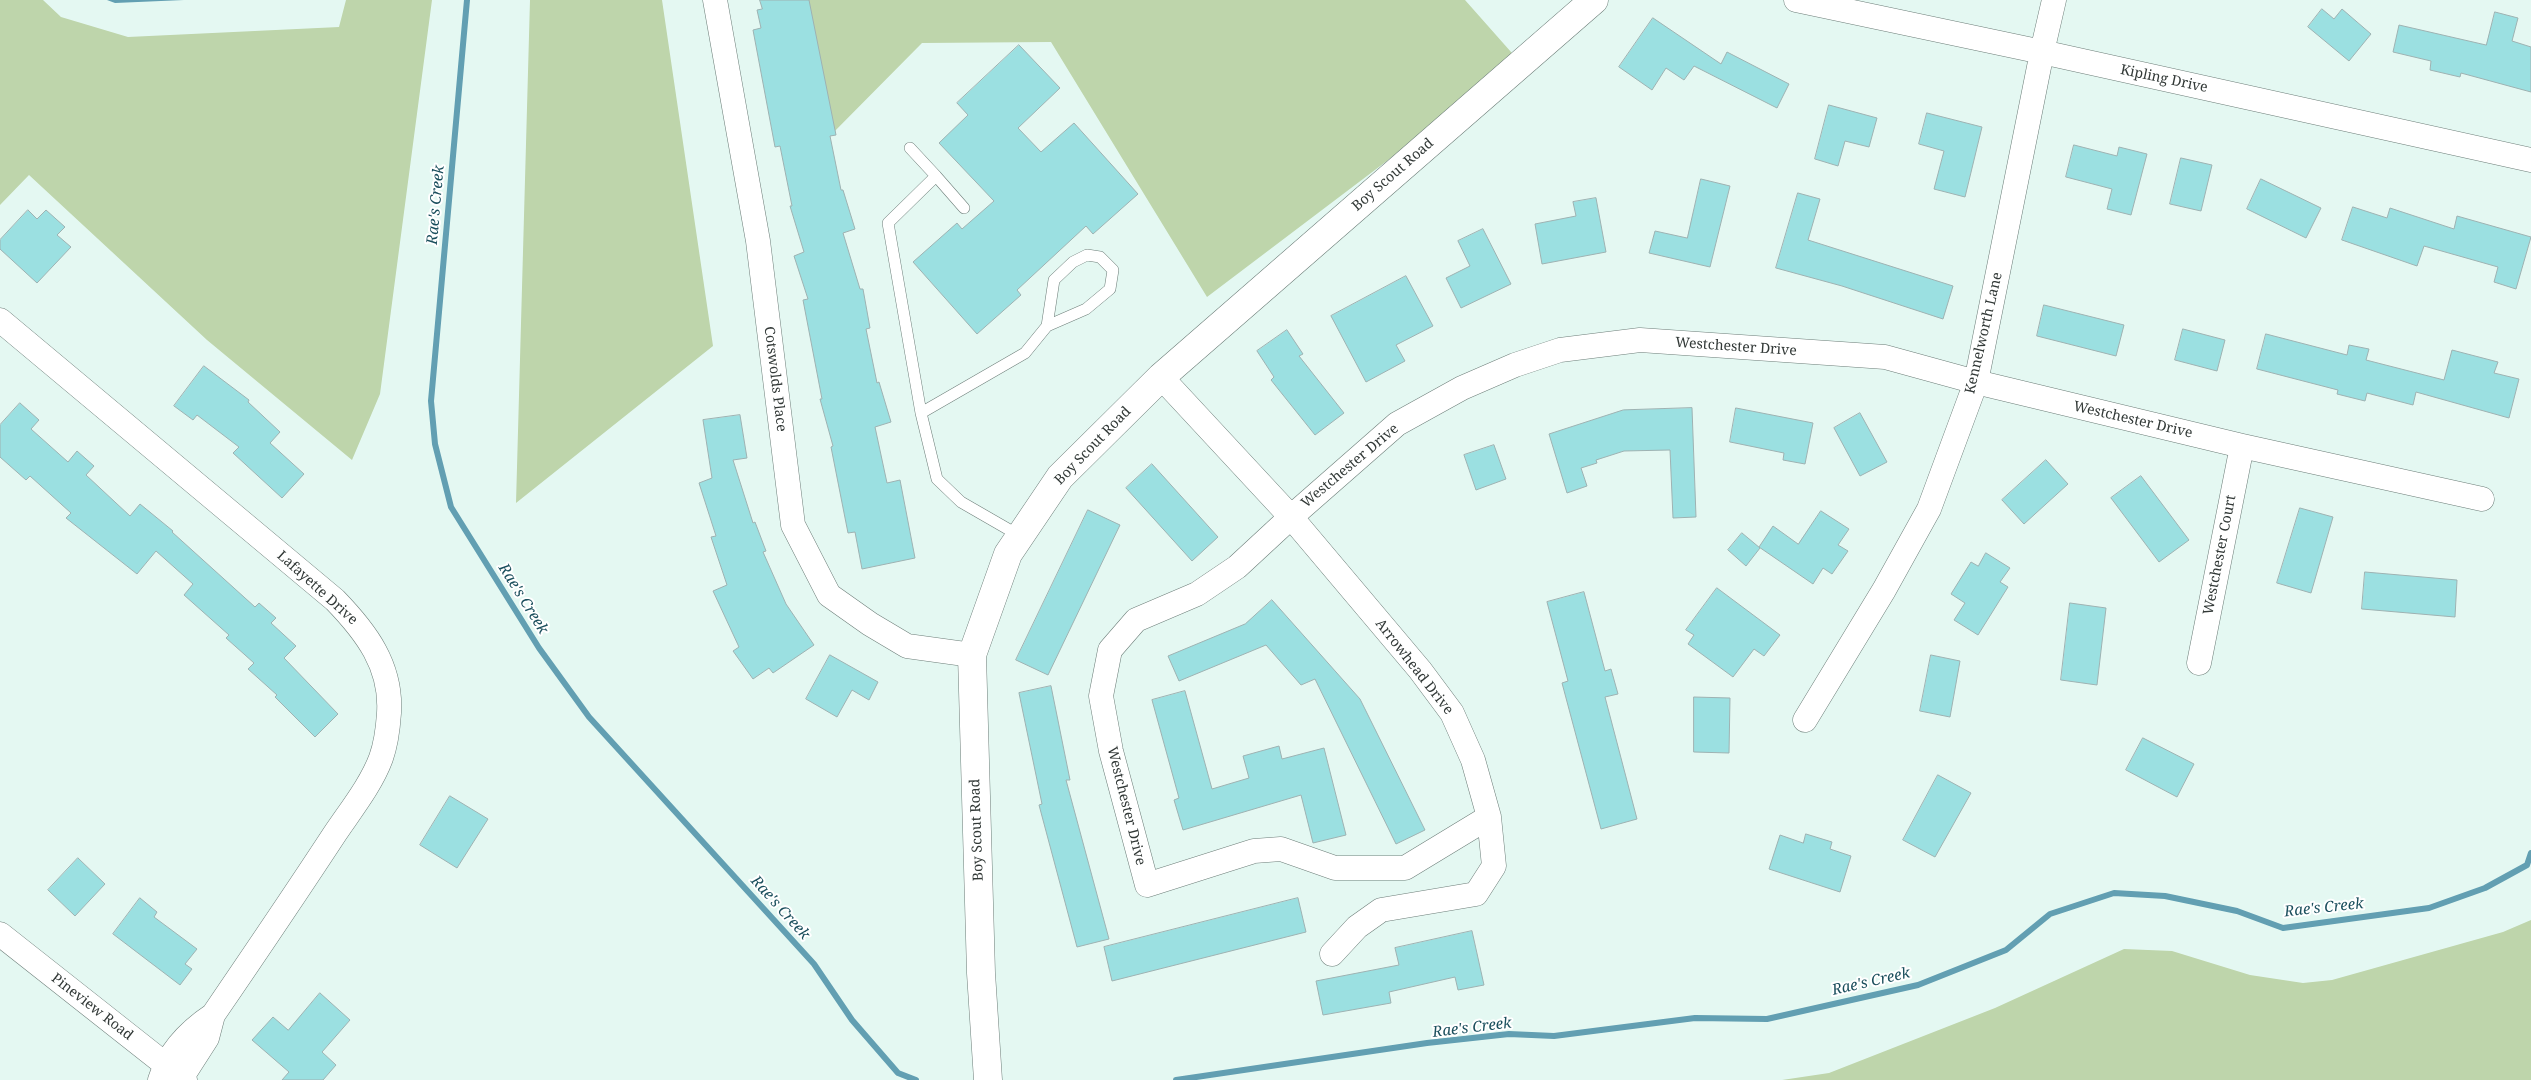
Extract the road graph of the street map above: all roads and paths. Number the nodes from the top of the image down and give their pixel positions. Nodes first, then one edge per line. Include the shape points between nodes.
1 (715, 0) edge
2 (1594, 0) edge
3 (1796, 0) edge
4 (2054, 0) edge
5 (2042, 52) junction
6 (910, 148) dead end
7 (2531, 160) edge
8 (936, 176) junction
9 (964, 208) dead end
10 (0, 320) edge
11 (1047, 326) junction
12 (1161, 377) junction
13 (1976, 382) junction
14 (921, 413) junction
15 (2242, 446) junction
16 (2482, 499) dead end
17 (1291, 517) junction
18 (1020, 536) junction
19 (972, 655) junction
20 (2199, 663) dead end
21 (1805, 720) dead end
22 (1489, 816) junction
23 (0, 934) edge
24 (1332, 954) dead end
25 (988, 1074) edge
26 (174, 1076) edge

1 - 19 street, Cotswolds Place via 758,241 793,525 829,594 870,624 907,646
2 - 12 street, Boy Scout Road
3 - 5 street, Kipling Drive
4 - 5 street, Kennelworth Lane
5 - 7 street, Kipling Drive
5 - 13 street, Kennelworth Lane
6 - 8 lane
8 - 9 lane
8 - 14 lane via 888,224
10 - 26 street, Lafayette Drive via 335,600 362,628 377,652 386,686 389,711 381,759 302,884 213,1015 207,1038
11 - 11 lane via 1054,280 1073,262 1087,255 1100,257 1112,270 1110,289 1086,309
11 - 14 lane via 1026,353
12 - 17 street, Arrowhead Drive
12 - 18 street, Boy Scout Road via 1060,477
13 - 15 street, Westchester Drive
13 - 17 street, Westchester Drive via 1885,357 1640,340 1560,350 1462,388 1397,424
13 - 21 street, Kennelworth Lane via 1929,509
14 - 18 lane via 937,479 961,502
15 - 16 street, Westchester Drive
15 - 20 street, Westchester Court
17 - 22 street, Arrowhead Drive via 1420,670 1452,713 1473,760
17 - 22 street, Westchester Drive via 1237,567 1196,594 1136,620 1110,650 1101,696 1111,750 1147,885 1254,852 1281,849 1335,868 1405,868
18 - 19 street, Boy Scout Road via 1008,554
19 - 25 street, Boy Scout Road via 981,973
22 - 24 street, Arrowhead Drive via 1494,866 1476,894 1381,910 1357,927
23 - 26 street, Pineview Road

